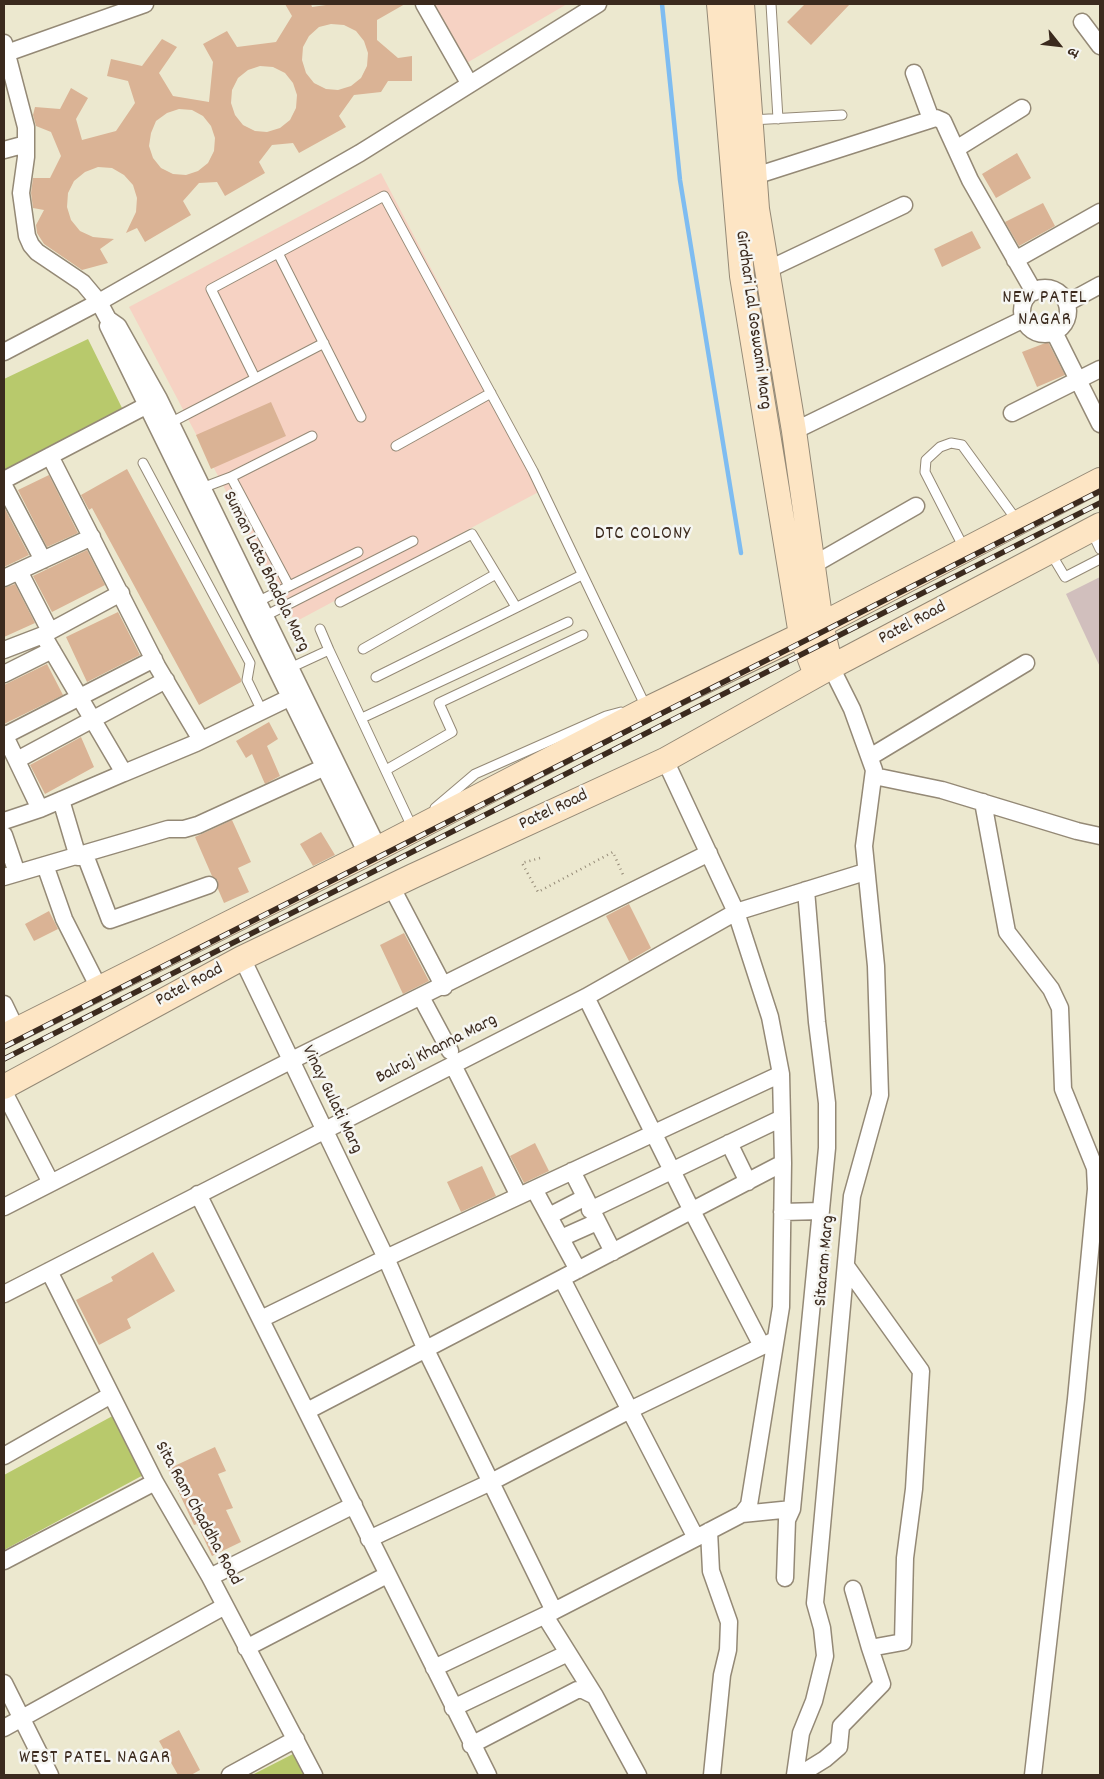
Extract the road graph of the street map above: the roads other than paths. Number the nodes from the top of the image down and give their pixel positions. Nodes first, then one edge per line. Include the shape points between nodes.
1 (145, 4) edge
2 (424, 4) edge
3 (598, 4) edge
4 (719, 4) edge
5 (742, 4) edge
6 (771, 4) edge
7 (1082, 22) dead end
8 (1100, 46) edge
9 (5, 50) edge
10 (914, 73) dead end
11 (469, 83) junction
12 (1022, 108) dead end
13 (842, 115) dead end
14 (778, 119) junction
15 (931, 119) junction
16 (751, 120) junction
17 (26, 144) junction
18 (956, 149) junction
19 (4, 150) edge
20 (755, 176) junction
21 (904, 205) dead end
22 (1100, 212) edge
23 (278, 253) junction
24 (1015, 260) junction
25 (767, 270) junction
26 (1100, 285) edge
27 (1034, 292) junction
28 (99, 302) junction
29 (1067, 303) junction
30 (1024, 318) junction
31 (1054, 332) junction
32 (324, 343) junction
33 (4, 352) edge
34 (1100, 369) edge
35 (255, 378) junction
36 (1078, 381) junction
37 (491, 393) junction
38 (153, 402) junction
39 (1012, 413) dead end
40 (361, 417) dead end
41 (170, 423) junction
42 (1100, 424) edge
43 (794, 431) junction
44 (312, 436) dead end
45 (396, 446) dead end
46 (50, 456) junction
47 (143, 462) dead end
48 (232, 477) junction
49 (4, 480) edge
50 (1100, 480) edge
51 (4, 486) edge
52 (202, 488) junction
53 (916, 506) dead end
54 (1018, 522) junction
55 (1097, 535) edge
56 (92, 537) junction
57 (413, 541) dead end
58 (965, 550) junction
59 (358, 552) dead end
60 (1050, 552) junction
61 (1100, 559) edge
62 (43, 560) junction
63 (813, 565) junction
64 (19, 571) junction
65 (496, 574) junction
66 (582, 575) junction
67 (4, 578) edge
68 (289, 586) junction
69 (121, 593) junction
70 (340, 602) dead end
71 (516, 607) junction
72 (261, 609) junction
73 (568, 622) dead end
74 (320, 629) dead end
75 (811, 629) junction
76 (46, 633) junction
77 (583, 635) dead end
78 (362, 649) dead end
79 (4, 650) edge
80 (52, 650) junction
81 (329, 650) junction
82 (154, 659) junction
83 (1026, 663) dead end
84 (290, 668) junction
85 (823, 671) junction
86 (4, 674) edge
87 (376, 677) dead end
88 (166, 680) junction
89 (80, 698) junction
90 (291, 698) junction
91 (647, 709) junction
92 (262, 711) junction
93 (362, 718) junction
94 (92, 719) junction
95 (4, 735) edge
96 (201, 740) junction
97 (870, 757) junction
98 (17, 760) junction
99 (664, 760) junction
100 (324, 767) junction
101 (386, 770) junction
102 (124, 773) junction
103 (874, 776) junction
104 (61, 800) junction
105 (983, 802) junction
106 (40, 809) junction
107 (4, 821) edge
108 (412, 830) junction
109 (4, 835) edge
110 (1100, 836) edge
111 (372, 851) junction
112 (709, 854) junction
113 (81, 856) junction
114 (45, 866) junction
115 (865, 872) junction
116 (10, 875) edge
117 (209, 885) dead end
118 (391, 886) junction
119 (806, 890) junction
120 (736, 912) junction
121 (242, 958) junction
122 (444, 987) junction
123 (99, 988) junction
124 (421, 997) junction
125 (586, 997) junction
126 (4, 1004) edge
127 (10, 1032) edge
128 (452, 1058) junction
129 (290, 1061) junction
130 (781, 1074) junction
131 (4, 1087) edge
132 (4, 1092) edge
133 (782, 1118) junction
134 (324, 1131) junction
135 (653, 1133) junction
136 (729, 1143) junction
137 (783, 1164) junction
138 (572, 1171) junction
139 (672, 1171) junction
140 (748, 1182) junction
141 (51, 1183) junction
142 (534, 1189) junction
143 (198, 1194) junction
144 (519, 1196) junction
145 (4, 1207) edge
146 (591, 1210) junction
147 (692, 1211) junction
148 (821, 1211) junction
149 (782, 1212) junction
150 (549, 1216) junction
151 (561, 1238) junction
152 (1096, 1240) edge
153 (613, 1252) junction
154 (386, 1258) junction
155 (846, 1266) junction
156 (49, 1270) junction
157 (578, 1270) junction
158 (562, 1278) junction
159 (4, 1294) edge
160 (261, 1320) junction
161 (768, 1343) junction
162 (426, 1350) junction
163 (111, 1395) junction
164 (630, 1410) junction
165 (306, 1411) junction
166 (4, 1456) edge
167 (155, 1482) junction
168 (491, 1482) junction
169 (354, 1505) junction
170 (792, 1509) junction
171 (742, 1514) junction
172 (703, 1535) junction
173 (369, 1539) junction
174 (4, 1562) edge
175 (387, 1575) junction
176 (210, 1577) junction
177 (786, 1578) dead end
178 (854, 1589) dead end
179 (225, 1606) junction
180 (550, 1614) junction
181 (246, 1648) junction
182 (870, 1648) junction
183 (568, 1652) junction
184 (434, 1668) junction
185 (4, 1683) edge
186 (595, 1696) junction
187 (454, 1708) junction
188 (22, 1720) junction
189 (4, 1728) edge
190 (296, 1739) junction
191 (471, 1745) junction
192 (50, 1775) edge
193 (230, 1775) edge
194 (314, 1775) edge
195 (488, 1775) edge
196 (638, 1775) edge
197 (712, 1775) edge
198 (795, 1775) edge
199 (799, 1775) edge
200 (1033, 1775) edge

1 - 9 street
2 - 11 street
3 - 11 street
4 - 75 main road, Girdhari Lal Goswami Marg via 742,276
5 - 16 main road, Girdhari Lal Goswami Marg
6 - 14 lane
7 - 8 street
9 - 17 street, Suman Lata Bhadola Marg via 24,112
10 - 15 street
11 - 28 street via 360,152
12 - 18 street
13 - 14 lane
14 - 16 lane
15 - 18 street via 943,122
15 - 20 street
16 - 20 main road, Girdhari Lal Goswami Marg
17 - 19 street
17 - 28 street, Suman Lata Bhadola Marg via 21,193 31,245 76,277
18 - 24 street
20 - 25 main road, Girdhari Lal Goswami Marg
21 - 25 street
22 - 24 street
23 - 32 lane
23 - 35 lane via 211,289
23 - 37 lane via 384,196
24 - 27 street
25 - 43 main road, Girdhari Lal Goswami Marg
26 - 29 street
27 - 29 street via 1046,288 1053,290
27 - 30 street via 1024,303
28 - 33 street
28 - 38 street, Suman Lata Bhadola Marg via 108,319 110,333
29 - 31 street via 1064,324
30 - 31 street via 1027,325 1039,333
30 - 43 street
31 - 36 street
32 - 35 lane
32 - 40 lane
34 - 36 street
35 - 41 lane
36 - 39 street
36 - 42 street
37 - 45 lane
37 - 66 lane via 533,471
38 - 41 street, Suman Lata Bhadola Marg
38 - 46 street
38 - 90 street, Suman Lata Bhadola Marg
41 - 52 street, Suman Lata Bhadola Marg
43 - 63 main road, Girdhari Lal Goswami Marg
44 - 48 lane
46 - 49 street
46 - 56 street
47 - 92 lane via 250,663 247,680
48 - 52 lane
48 - 68 lane
50 - 54 main road
51 - 62 street
52 - 72 street, Suman Lata Bhadola Marg
53 - 63 street
54 - 58 main road
54 - 58 lane via 962,445 951,443 940,447 926,460 925,472
55 - 60 main road, Patel Road
56 - 62 street
56 - 69 street
57 - 72 lane
58 - 75 main road
59 - 68 lane
60 - 61 lane via 1065,577
60 - 85 main road, Patel Road
62 - 64 street
63 - 75 main road, Girdhari Lal Goswami Marg
64 - 67 street
64 - 76 street
65 - 70 lane via 472,534
65 - 71 lane
65 - 78 lane
66 - 71 lane
66 - 91 lane
68 - 72 lane
69 - 76 street
69 - 82 street
71 - 87 lane
72 - 84 street, Suman Lata Bhadola Marg
73 - 93 lane
74 - 81 lane
75 - 85 main road
75 - 91 main road
76 - 79 street
76 - 80 street
77 - 101 lane via 439,703 452,732
80 - 86 street
80 - 89 street
81 - 84 lane
81 - 93 lane
82 - 88 street
82 - 89 street
83 - 97 street
84 - 111 street, Suman Lata Bhadola Marg
85 - 97 street via 852,709
85 - 99 main road, Patel Road
88 - 94 street
88 - 96 street
89 - 94 street
89 - 95 street
90 - 92 street
90 - 100 street, Suman Lata Bhadola Marg
91 - 108 main road
92 - 96 street
93 - 101 lane
94 - 98 street
94 - 102 street
95 - 98 street
96 - 102 street
97 - 103 street
98 - 106 street
99 - 112 street
99 - 118 main road, Patel Road
100 - 111 street, Suman Lata Bhadola Marg
100 - 113 street via 198,825 168,829
101 - 108 lane
102 - 104 street
103 - 105 street
103 - 115 street, Sitaram Marg via 864,846
104 - 106 street
104 - 113 street
105 - 110 street
105 - 152 street via 1007,932 1051,989 1060,1008 1063,1089 1095,1168
106 - 107 street
108 - 111 main road
109 - 116 street
111 - 123 main road
112 - 120 street
112 - 122 street
113 - 114 street
113 - 117 street via 110,920
114 - 116 street
114 - 123 street via 64,919
115 - 119 street, Balraj Khanna Marg
115 - 155 street, Sitaram Marg via 876,966 880,1095 852,1196
118 - 121 main road, Patel Road
118 - 122 street
119 - 120 street, Balraj Khanna Marg
119 - 148 street via 827,1103
120 - 125 street, Balraj Khanna Marg
120 - 130 street via 770,1017
121 - 129 street, Vinay Gulati Marg
121 - 131 main road, Patel Road
122 - 124 street
123 - 127 main road
124 - 128 street
124 - 129 street
125 - 128 street, Balraj Khanna Marg
125 - 135 street
126 - 127 street
128 - 134 street, Balraj Khanna Marg
128 - 144 street
129 - 134 street, Vinay Gulati Marg
129 - 141 street
130 - 133 street
130 - 135 street
132 - 141 street
133 - 136 street
133 - 137 street
134 - 143 street, Balraj Khanna Marg
134 - 154 street, Vinay Gulati Marg
135 - 138 street
135 - 139 street
136 - 139 street
136 - 140 street
137 - 140 street
137 - 149 street
138 - 142 street
138 - 146 street
139 - 146 street
139 - 147 street
140 - 147 street
141 - 145 street
142 - 144 street
142 - 150 street
143 - 156 street, Balraj Khanna Marg
143 - 160 street
144 - 154 street
146 - 150 street
146 - 151 street
146 - 153 street
147 - 153 street
147 - 161 street
148 - 149 street
148 - 170 street
149 - 161 street via 781,1307
150 - 151 street
151 - 157 street
152 - 200 street
153 - 157 street
154 - 160 street
154 - 162 street, Vinay Gulati Marg
155 - 182 street via 921,1371 914,1488 905,1558 903,1642
155 - 198 street, Sitaram Marg via 815,1603 825,1656 814,1701 801,1733
156 - 159 street, Balraj Khanna Marg
156 - 163 street, Sita Ram Chaddha Road
157 - 158 street
158 - 162 street
158 - 164 street
160 - 165 street
161 - 164 street
161 - 171 street via 751,1498
162 - 165 street
162 - 168 street, Vinay Gulati Marg
163 - 166 street
163 - 167 street, Sita Ram Chaddha Road
164 - 168 street
164 - 172 street
165 - 169 street
167 - 174 street
167 - 176 street, Sita Ram Chaddha Road
168 - 173 street
168 - 180 street, Vinay Gulati Marg
169 - 173 street
169 - 176 street
170 - 171 street
170 - 177 street via 787,1520
171 - 172 street
172 - 180 street
172 - 197 street via 729,1622
173 - 175 street
175 - 181 street
175 - 184 street
176 - 179 street, Sita Ram Chaddha Road
178 - 182 street
179 - 181 street, Sita Ram Chaddha Road
179 - 188 street
180 - 183 street, Vinay Gulati Marg
180 - 184 street
181 - 190 street, Sita Ram Chaddha Road
182 - 199 street via 882,1684 841,1726 839,1747 825,1760
183 - 186 street, Vinay Gulati Marg
183 - 187 street
184 - 187 street
185 - 188 street
186 - 191 street via 577,1690
186 - 196 street, Vinay Gulati Marg
187 - 191 street
188 - 189 street
188 - 192 street
190 - 193 street
190 - 194 street, Sita Ram Chaddha Road
191 - 195 street

